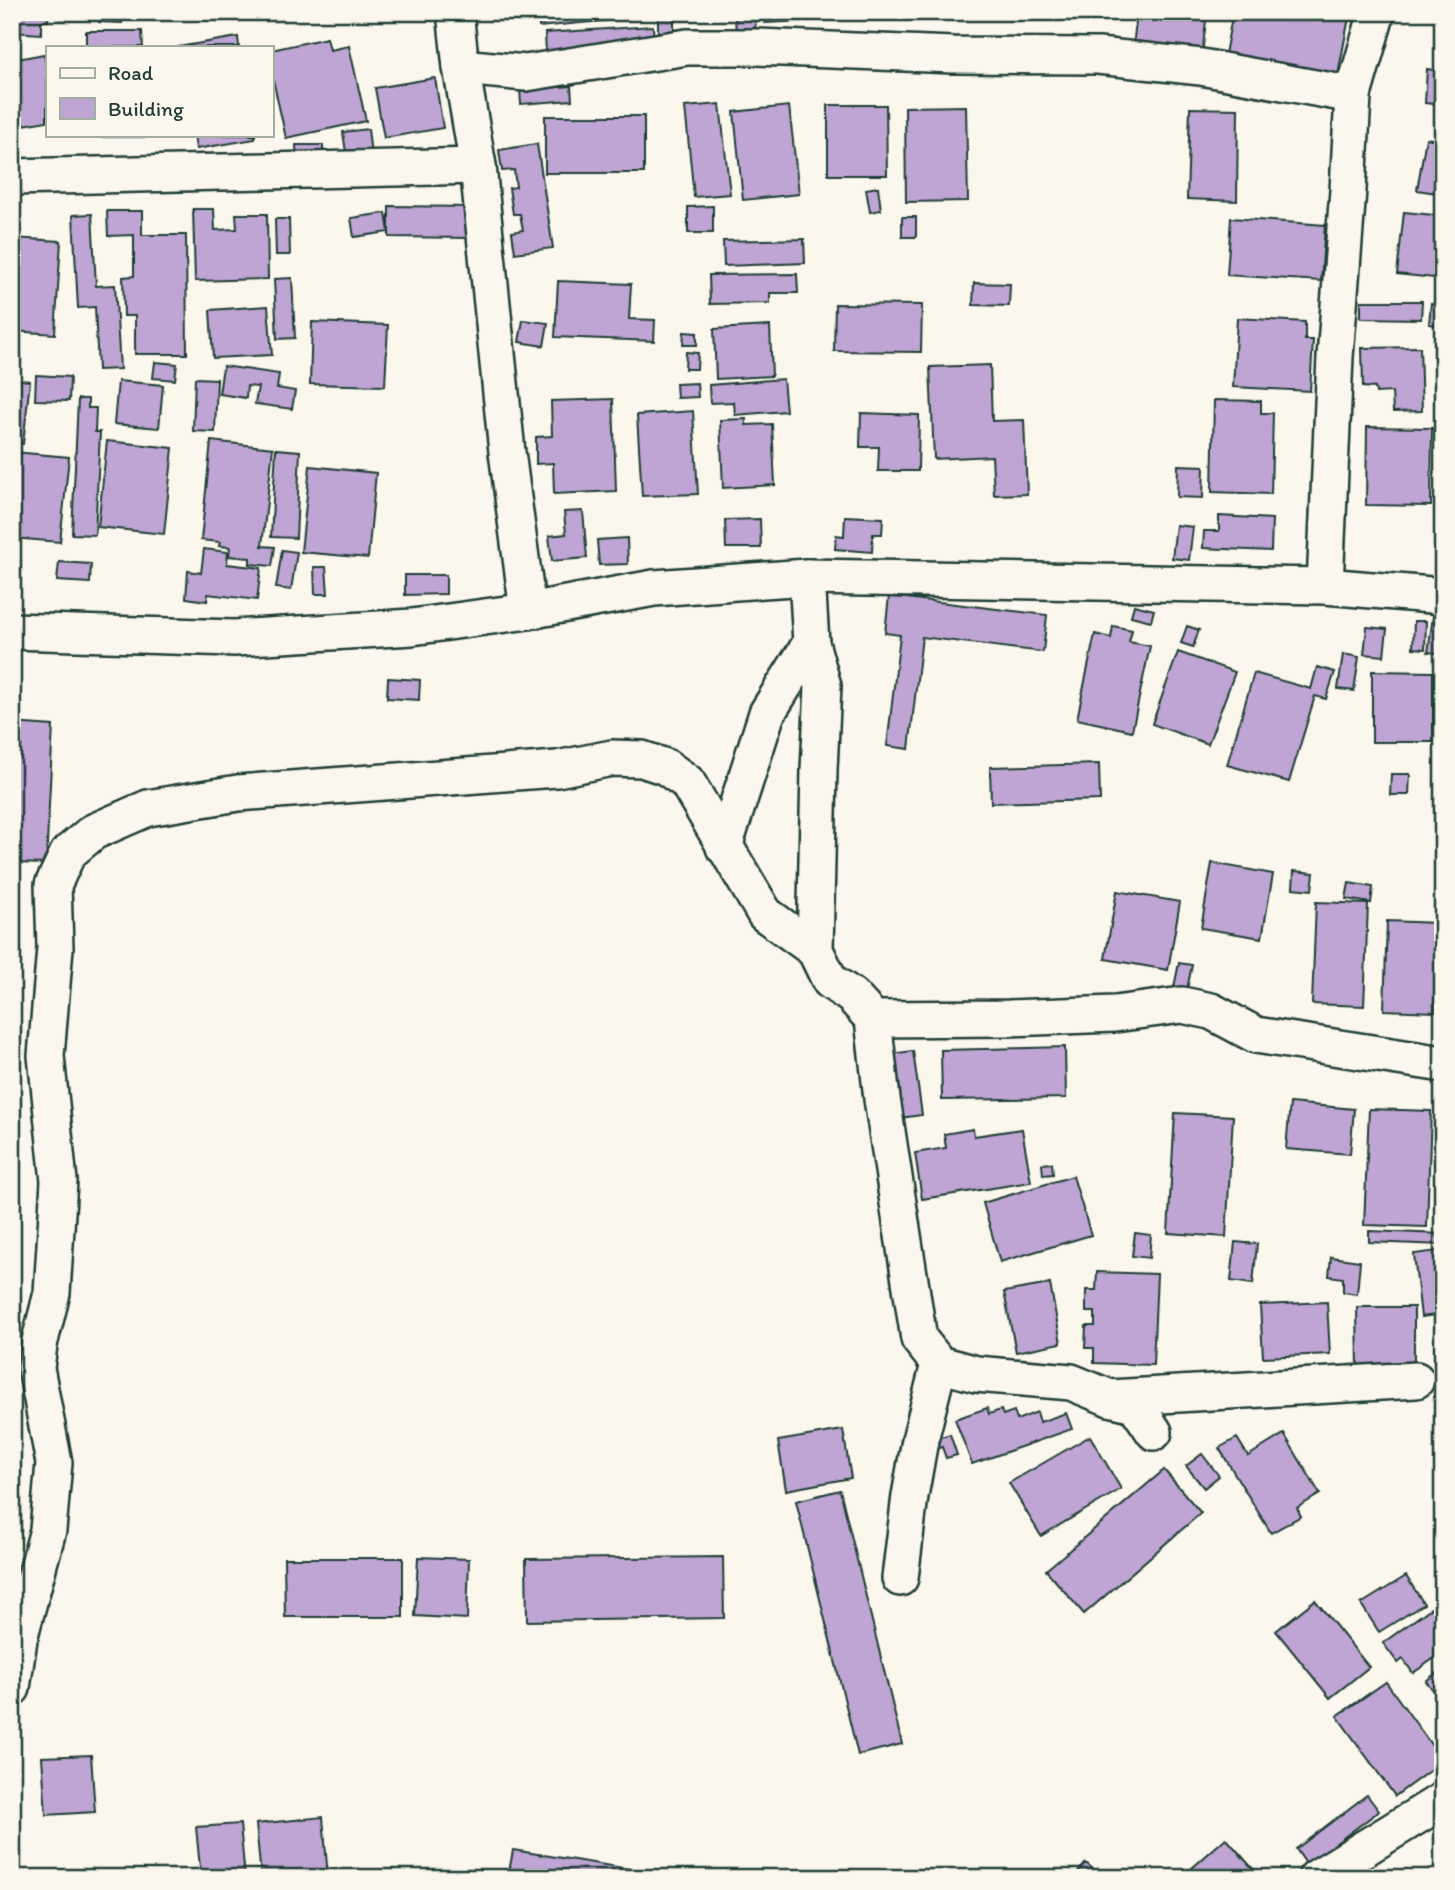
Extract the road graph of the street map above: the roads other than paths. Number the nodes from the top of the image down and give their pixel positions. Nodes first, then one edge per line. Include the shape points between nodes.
1 (455, 12) edge
2 (1377, 12) edge
3 (461, 67) junction
4 (1353, 95) junction
5 (478, 166) junction
6 (12, 177) edge
7 (807, 577) junction
8 (1325, 586) junction
9 (1443, 596) edge
10 (528, 611) junction
11 (12, 631) edge
12 (811, 643) junction
13 (724, 847) junction
14 (816, 950) junction
15 (873, 1019) junction
16 (1443, 1063) edge
17 (939, 1364) junction
18 (1416, 1380) dead end
19 (1110, 1398) junction
20 (1154, 1432) dead end
21 (900, 1578) dead end
22 (12, 1688) edge
23 (1443, 1800) edge
24 (1316, 1878) edge

1 - 3 street
2 - 4 street
3 - 4 street via 526,73 687,47 1098,56 1201,67
3 - 5 street
4 - 8 street
5 - 6 street
5 - 10 street
7 - 8 street
7 - 10 street via 654,588
7 - 12 street
8 - 9 street
10 - 11 street via 412,627 234,638
12 - 13 street via 767,713
12 - 14 street via 823,686
13 - 14 street via 765,914
13 - 22 street via 687,782 642,758 612,758 556,769 238,793 148,808 93,832 68,853 53,886 55,948 46,1056 59,1181 52,1293 36,1368 54,1463 48,1530 19,1639
14 - 15 street via 830,981
15 - 16 street via 1115,1014 1182,1005 1211,1011 1256,1035
15 - 17 street via 912,1304 919,1339
17 - 19 street via 976,1374 1071,1382
17 - 21 street via 918,1451
18 - 19 street
19 - 20 street via 1135,1404
23 - 24 street

